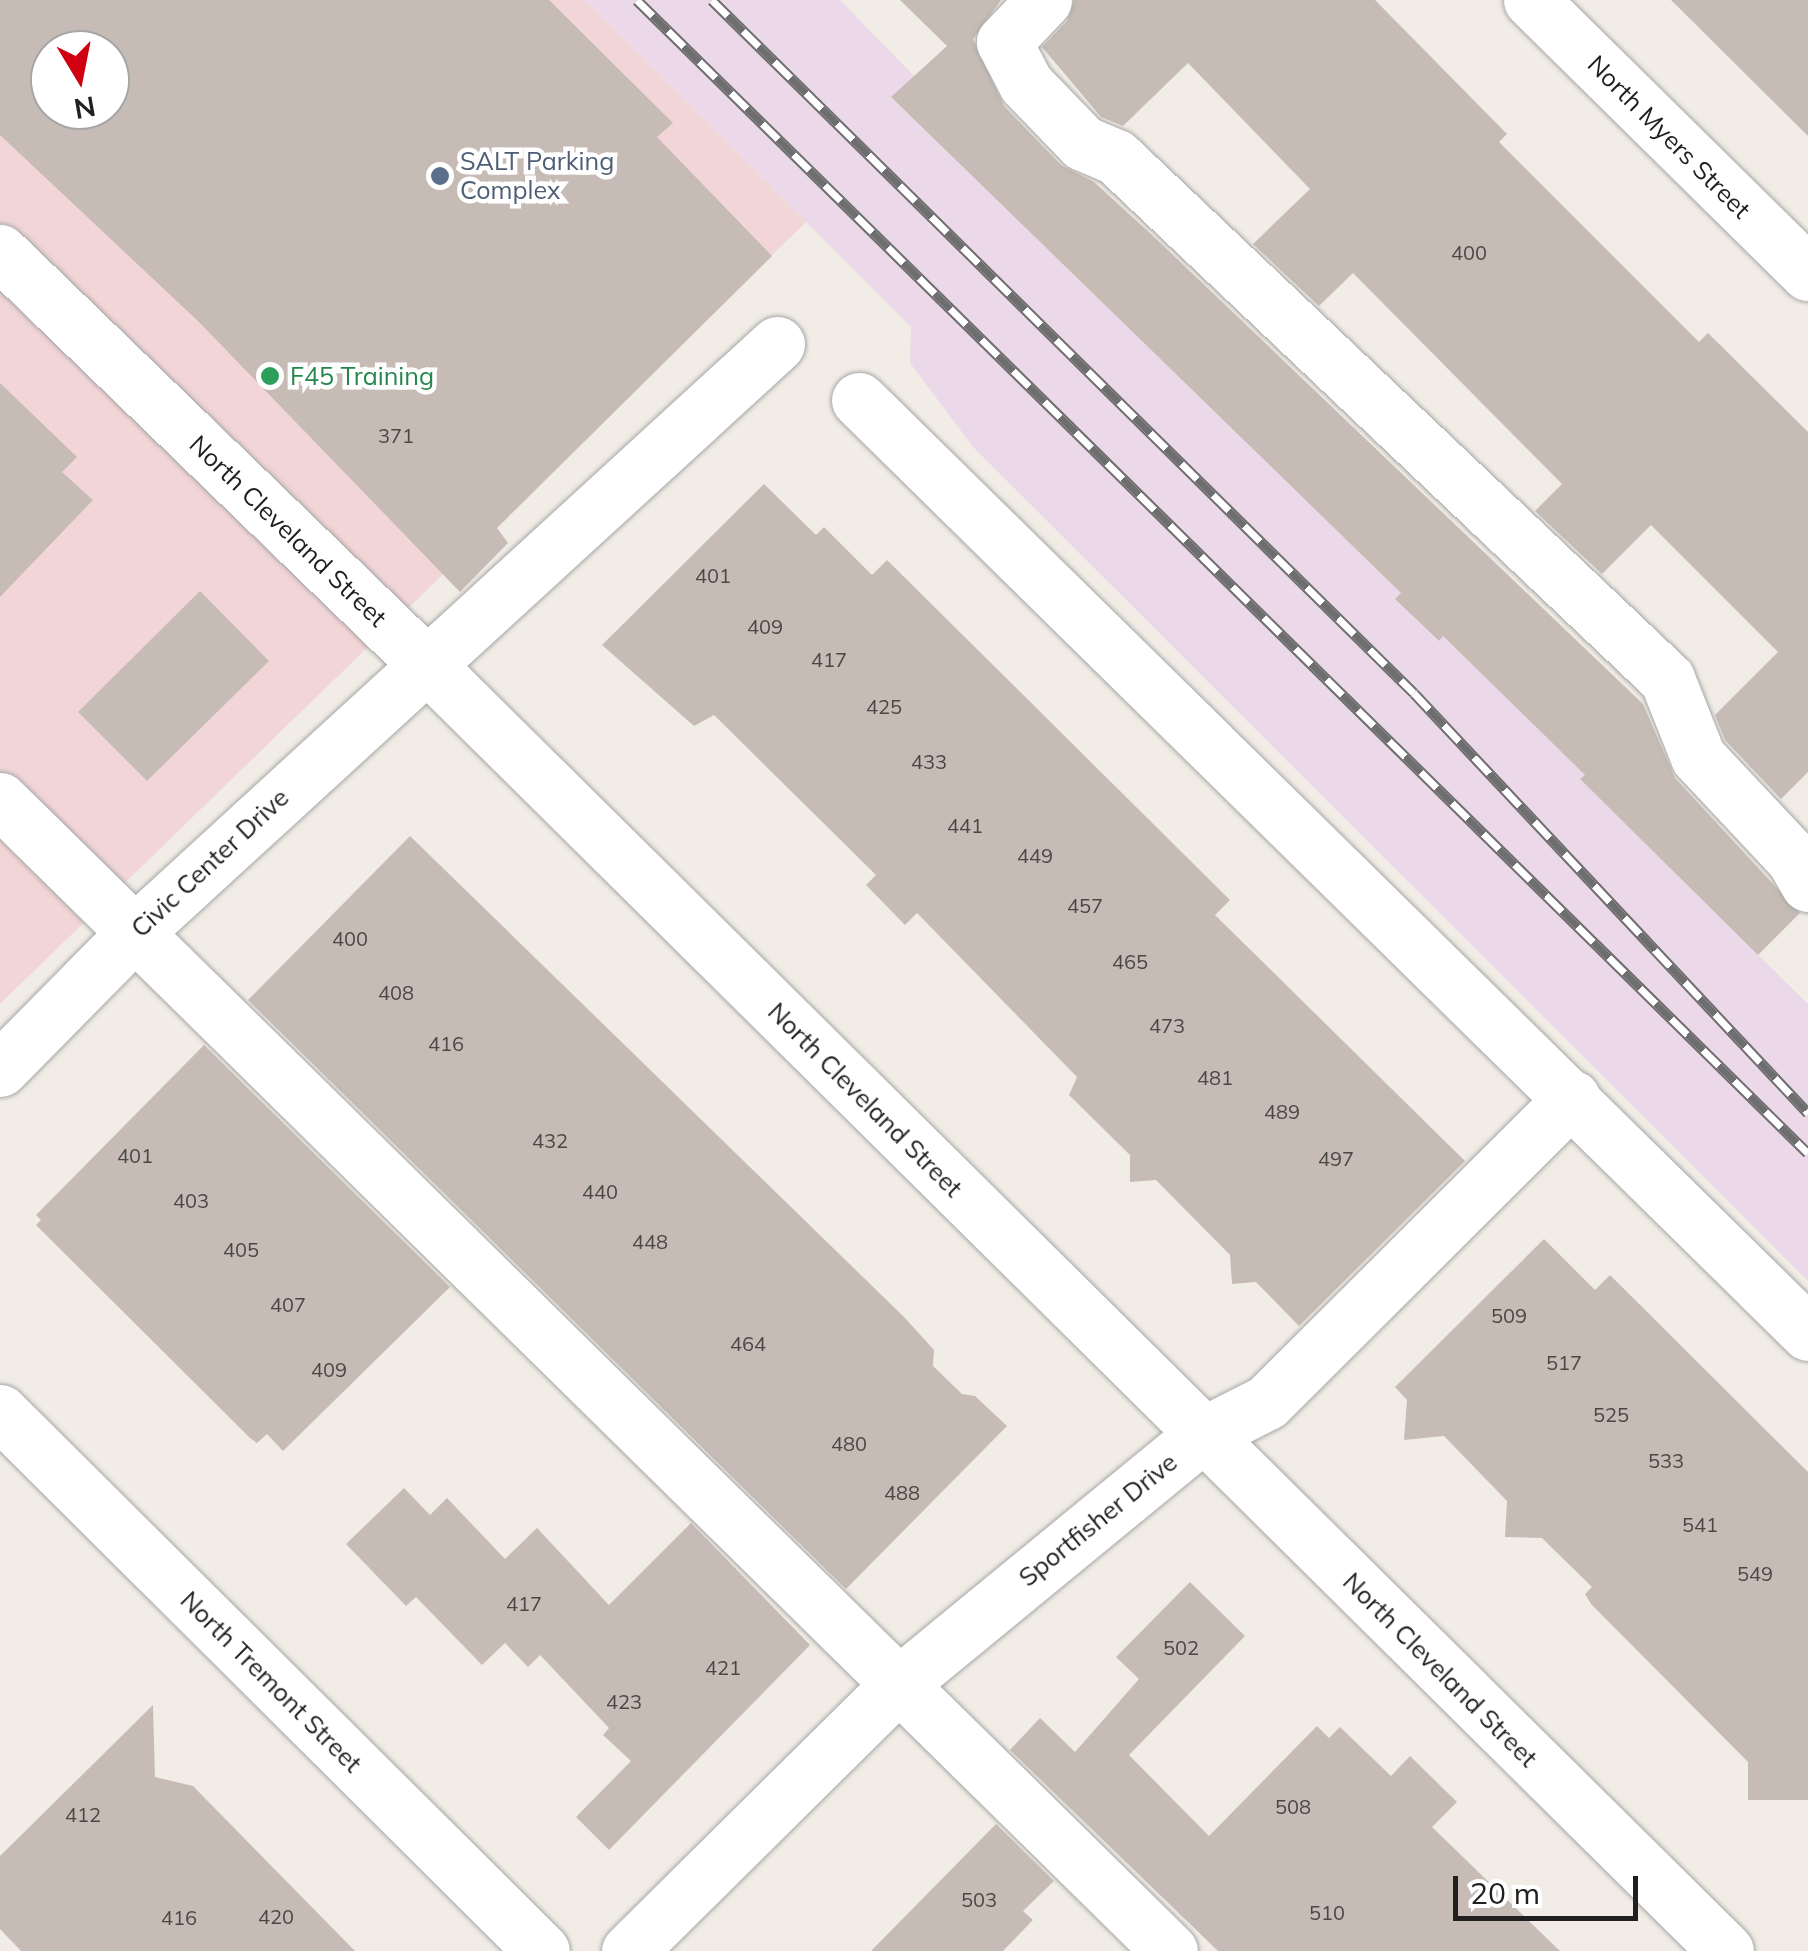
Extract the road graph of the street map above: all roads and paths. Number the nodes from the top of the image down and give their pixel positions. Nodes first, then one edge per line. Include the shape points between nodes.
1 (1044, 0) edge
2 (1531, 0) edge
3 (0, 252) edge
4 (1808, 274) edge
5 (777, 344) dead end
6 (859, 400) dead end
7 (426, 664) junction
8 (0, 800) edge
9 (1808, 884) edge
10 (134, 933) junction
11 (0, 1069) edge
12 (1572, 1098) junction
13 (1808, 1333) edge
14 (0, 1412) edge
15 (1202, 1435) junction
16 (899, 1684) junction
17 (542, 1951) edge
18 (629, 1951) edge
19 (1170, 1951) edge
20 (1726, 1951) edge

1 - 9 street via 1004,42 1026,84 1083,143 1116,157 1667,679 1698,757 1793,858
2 - 4 street, North Myers Street
3 - 7 street, North Cleveland Street
5 - 7 street, Civic Center Drive
6 - 12 street
7 - 10 street, Civic Center Drive
7 - 15 street, North Cleveland Street
8 - 10 street
10 - 11 street, Civic Center Drive
10 - 16 street
12 - 13 street
12 - 15 street, Sportfisher Drive via 1267,1402
14 - 17 street, North Tremont Street
15 - 16 street, Sportfisher Drive
15 - 20 street, North Cleveland Street
16 - 18 street, Sportfisher Drive
16 - 19 street

